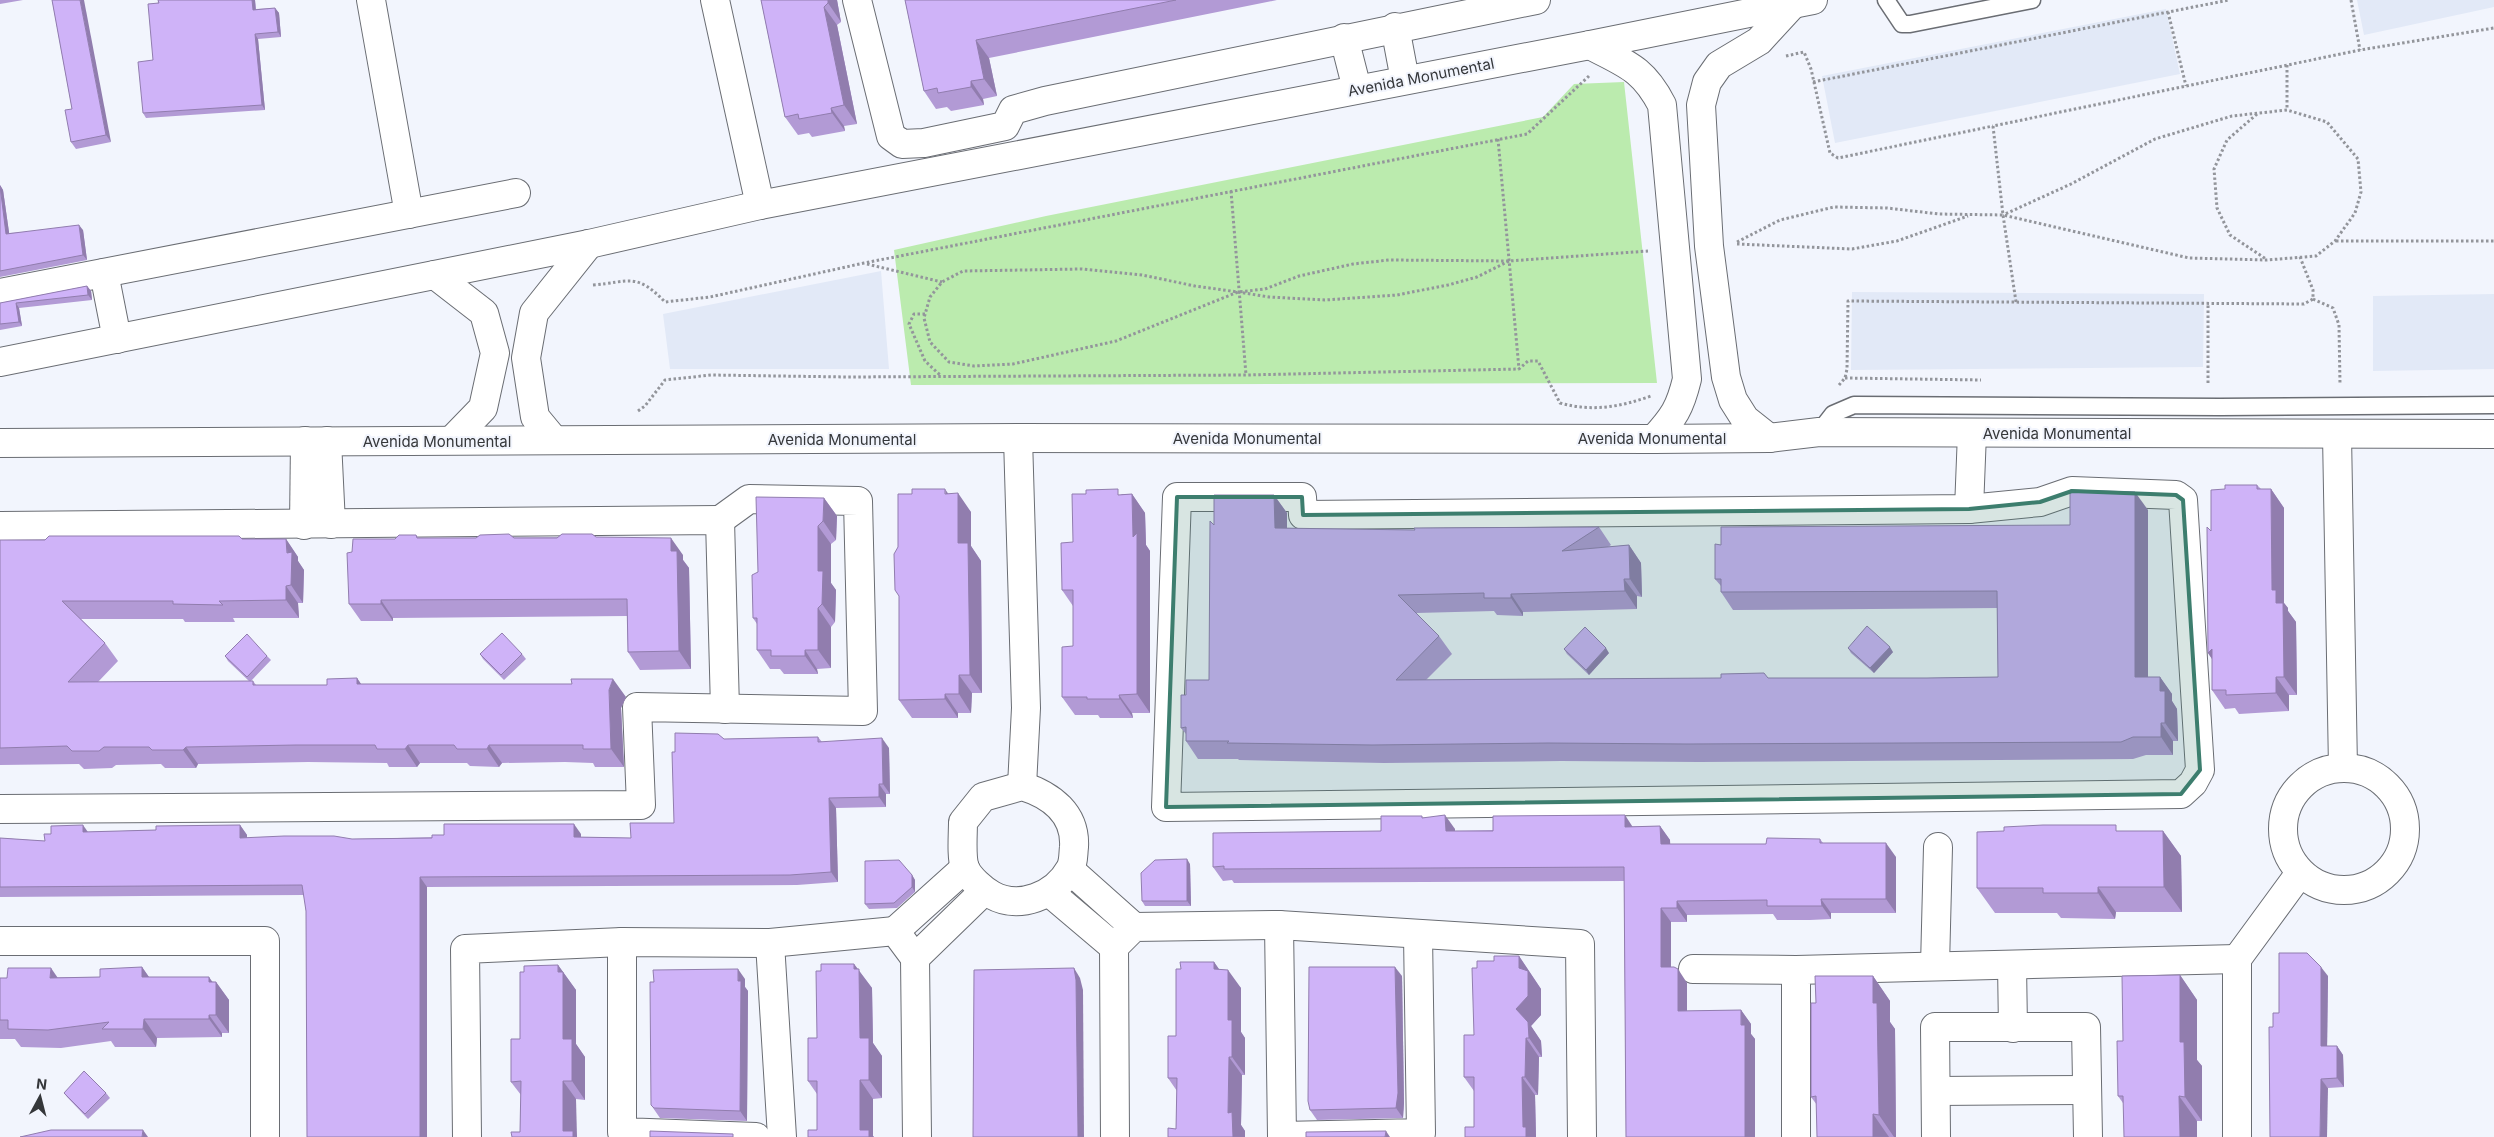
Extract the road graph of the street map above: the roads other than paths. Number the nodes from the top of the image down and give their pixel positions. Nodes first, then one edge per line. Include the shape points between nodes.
1 (371, 0) edge
2 (715, 0) edge
3 (858, 0) edge
4 (1536, 0) edge
5 (1886, 0) edge
6 (2032, 0) edge
7 (1803, 2) edge
8 (1395, 27) junction
9 (1344, 38) junction
10 (1590, 45) junction
11 (1405, 80) junction
12 (1357, 89) junction
13 (516, 194) dead end
14 (760, 205) junction
15 (410, 214) junction
16 (589, 244) junction
17 (104, 273) junction
18 (435, 275) junction
19 (0, 293) edge
20 (117, 339) junction
21 (0, 362) edge
22 (2494, 404) edge
23 (1819, 432) junction
24 (1972, 433) junction
25 (2494, 434) edge
26 (2337, 435) junction
27 (1018, 438) junction
28 (1769, 438) junction
29 (1654, 439) junction
30 (452, 440) junction
31 (554, 440) junction
32 (316, 441) junction
33 (0, 442) edge
34 (1969, 510) junction
35 (720, 520) junction
36 (304, 524) junction
37 (331, 524) junction
38 (0, 526) edge
39 (725, 709) junction
40 (2343, 768) junction
41 (1022, 786) junction
42 (0, 809) edge
43 (1938, 847) dead end
44 (965, 868) junction
45 (1070, 870) junction
46 (2300, 873) junction
47 (984, 890) junction
48 (1049, 892) junction
49 (1280, 925) junction
50 (1134, 927) junction
51 (895, 931) junction
52 (1418, 936) junction
53 (0, 941) edge
54 (622, 942) junction
55 (770, 943) junction
56 (1114, 948) junction
57 (914, 958) junction
58 (2237, 960) junction
59 (2012, 965) junction
60 (1934, 966) junction
61 (1694, 969) dead end
62 (1796, 970) junction
63 (2013, 1028) junction
64 (2086, 1090) junction
65 (1936, 1091) junction
66 (265, 1137) edge
67 (468, 1137) edge
68 (756, 1137) edge
69 (782, 1137) edge
70 (918, 1137) edge
71 (1115, 1137) edge
72 (1582, 1137) edge
73 (1796, 1137) edge
74 (1936, 1137) edge
75 (2088, 1137) edge
76 (2237, 1137) edge

1 - 15 street
2 - 14 street
3 - 9 street via 891,136 902,144 924,143 1005,126 1013,110 1030,104
4 - 8 street
5 - 6 lane via 1902,24 1910,24
7 - 10 street, Avenida Monumental
7 - 28 street via 1759,41 1719,64 1707,82 1701,105 1709,246 1726,377 1733,400 1745,418
8 - 9 street
8 - 11 street
9 - 12 street
10 - 11 street, Avenida Monumental
10 - 29 street via 1640,72 1662,105 1687,379 1681,404
11 - 12 street, Avenida Monumental
12 - 14 street, Avenida Monumental
13 - 15 street
14 - 16 street, Avenida Monumental
15 - 17 street
16 - 18 street, Avenida Monumental
16 - 31 street via 534,313 526,358 535,417
17 - 19 street
17 - 20 street
18 - 20 street, Avenida Monumental
18 - 30 street via 484,313 495,353 483,408
20 - 21 street, Avenida Monumental
22 - 23 lane via 2220,407 1854,405 1833,414
23 - 24 street, Avenida Monumental
23 - 28 street, Avenida Monumental
24 - 26 street, Avenida Monumental
24 - 34 street
25 - 26 street, Avenida Monumental
26 - 40 street
27 - 29 street, Avenida Monumental
27 - 31 street, Avenida Monumental
27 - 41 street via 1026,708
28 - 29 street, Avenida Monumental
30 - 31 street, Avenida Monumental
30 - 32 street, Avenida Monumental
32 - 33 street, Avenida Monumental
32 - 36 street
32 - 37 street
34 - 34 street via 1303,514 1302,497 1177,497 1166,807 2181,794 2193,783 2200,770 2183,500 2176,495 2072,491 2040,502
35 - 37 street
35 - 39 street
35 - 39 street via 749,499 858,501 863,711
36 - 37 street
36 - 38 street
39 - 42 street via 637,707 641,805
40 - 46 street via 2320,772 2300,786 2287,806 2282,830 2287,853
40 - 46 street via 2373,775 2396,795 2406,823 2402,853 2384,878 2356,890 2326,889
41 - 44 street via 983,797 963,822
41 - 45 street via 1042,792 1064,809 1074,834
43 - 60 street
44 - 47 street
44 - 51 street
45 - 48 street
45 - 50 street
46 - 58 street
47 - 48 street via 1000,900 1031,901
47 - 57 street
48 - 56 street
49 - 50 street
49 - 52 street
49 - 52 street via 1282,1136 1422,1132
50 - 56 street
51 - 55 street
51 - 57 street
52 - 72 street via 1580,944
53 - 66 street via 265,941
54 - 55 street
54 - 67 street via 465,949
54 - 68 street via 622,1132
55 - 69 street
56 - 71 street
57 - 70 street
58 - 59 street
58 - 76 street
59 - 60 street
59 - 63 street
60 - 62 street
61 - 62 street
62 - 73 street
63 - 64 street via 2086,1027
63 - 65 street via 1935,1027
64 - 65 street
64 - 75 street
65 - 74 street

